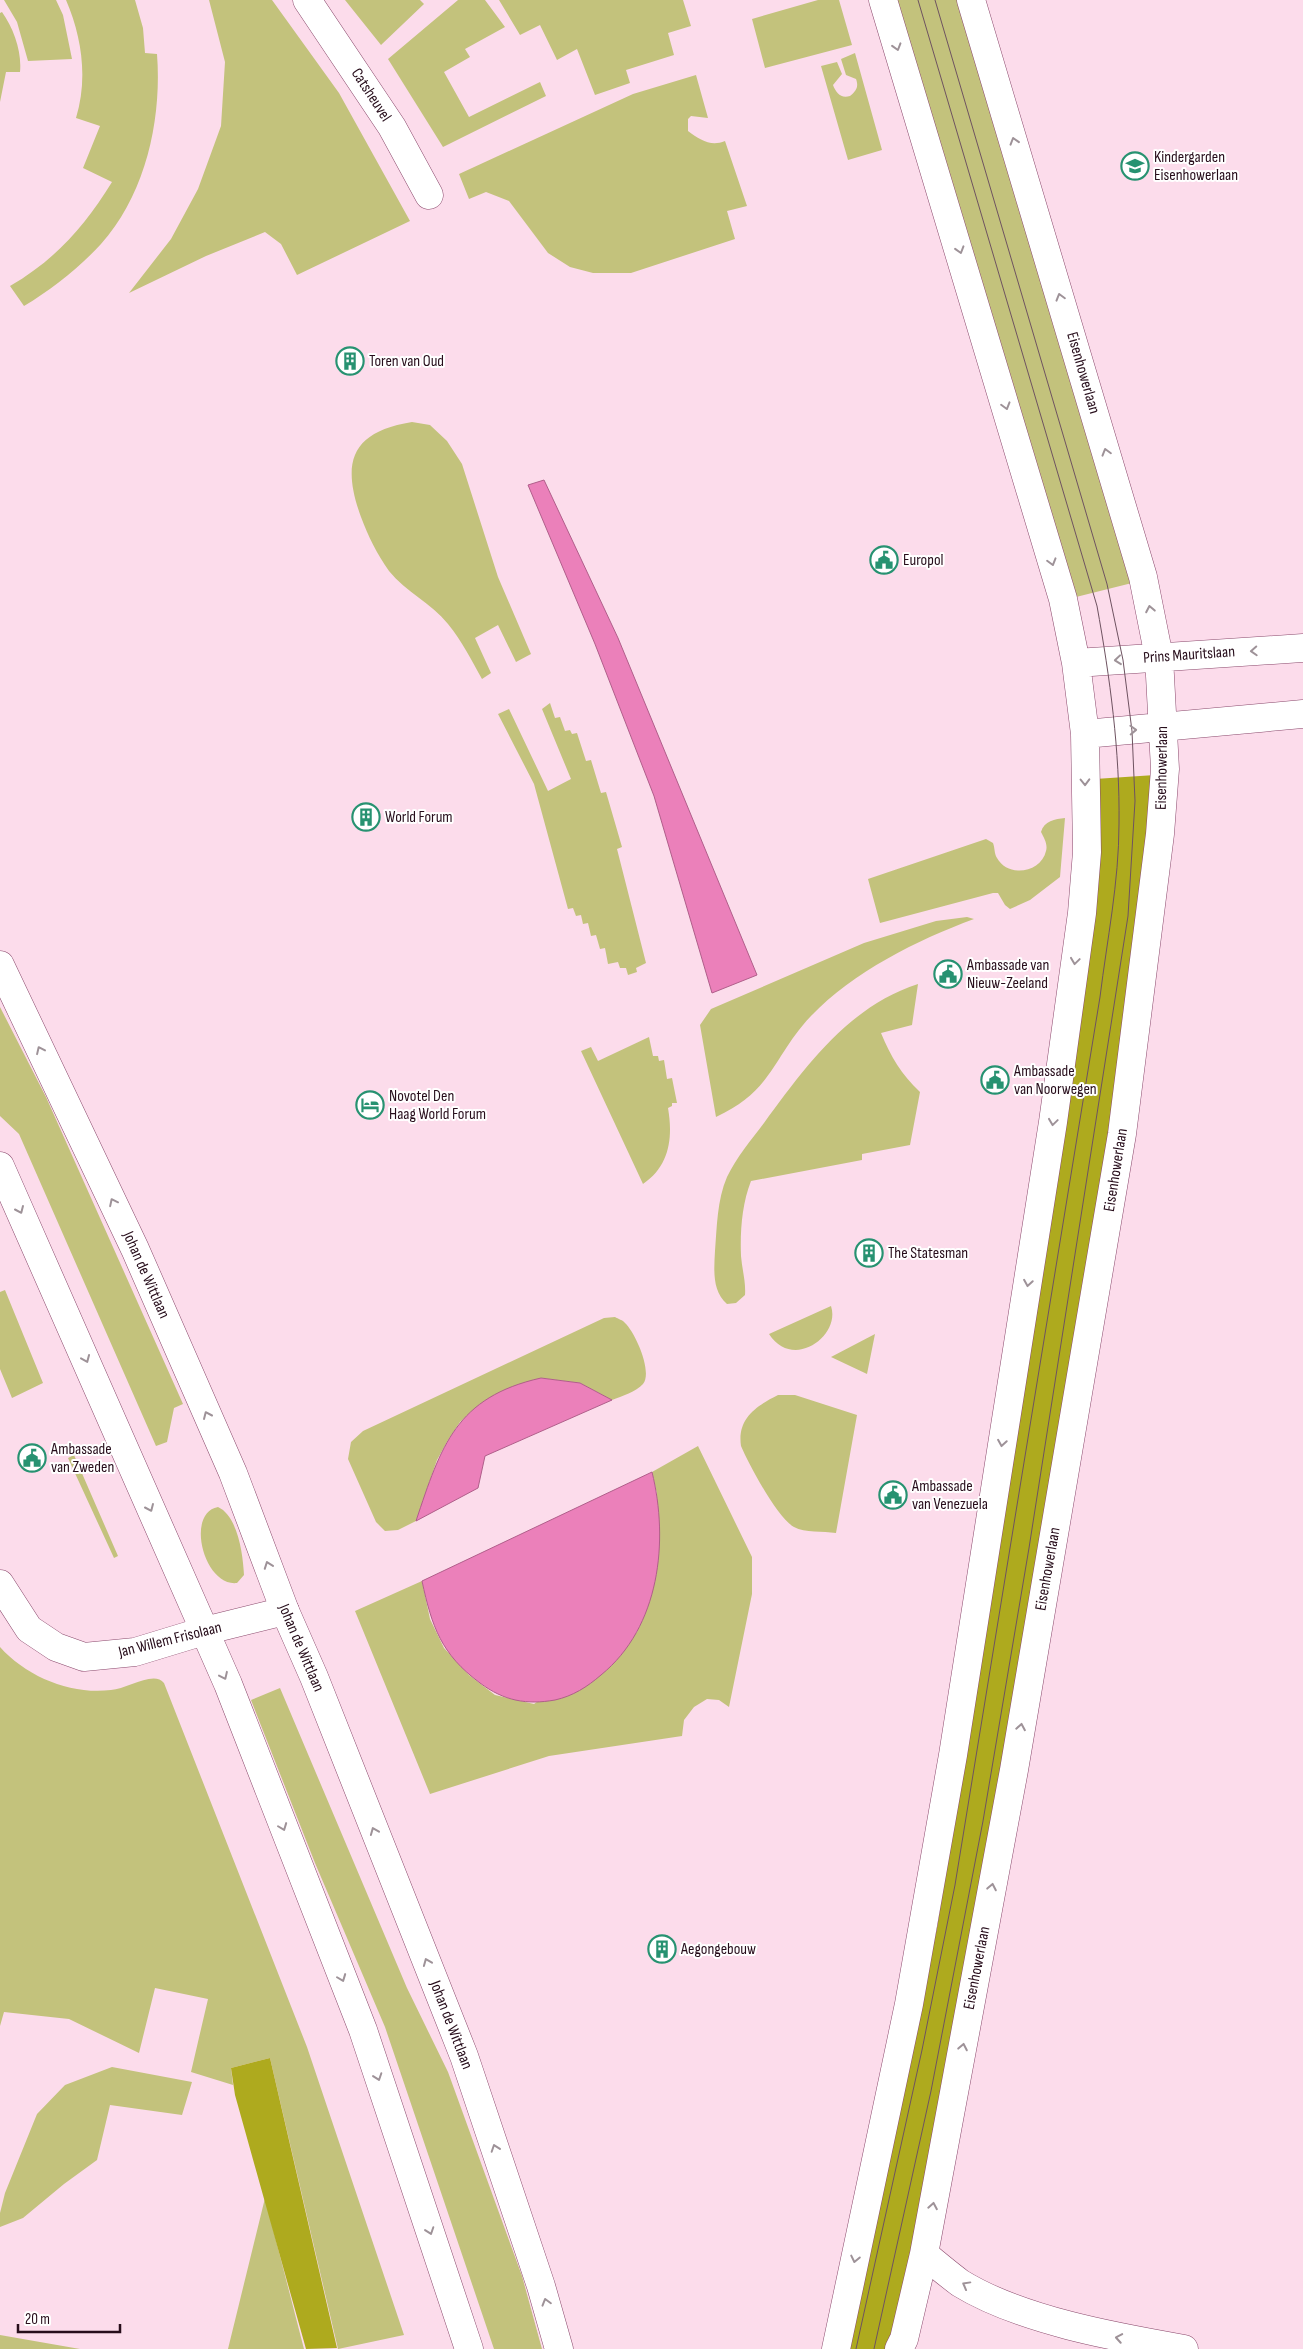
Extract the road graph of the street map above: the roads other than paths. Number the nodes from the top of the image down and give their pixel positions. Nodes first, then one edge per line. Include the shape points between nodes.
1 (307, 0) edge
2 (883, 0) edge
3 (971, 0) edge
4 (429, 195) dead end
5 (1303, 648) edge
6 (1159, 657) junction
7 (1076, 663) junction
8 (1303, 714) edge
9 (1164, 727) junction
10 (1085, 734) junction
11 (0, 965) edge
12 (0, 1166) edge
13 (0, 1584) edge
14 (285, 1611) junction
15 (204, 1631) junction
16 (924, 2254) junction
17 (470, 2349) edge
18 (559, 2349) edge
19 (836, 2349) edge
20 (899, 2349) edge
21 (1184, 2349) edge

1 - 4 street, Catsheuvel via 392,126
2 -> 7 street via 1063,599
6 -> 3 street, Eisenhowerlaan via 1143,577
5 -> 6 street, Prins Mauritslaan
6 -> 7 street, Prins Mauritslaan
6 - 9 street, Eisenhowerlaan
7 - 10 street
8 - 9 street
10 -> 9 street
16 -> 9 street, Eisenhowerlaan via 1014,1770 1122,1134 1160,834 1165,769
10 -> 19 street via 1086,852 1082,904 1053,1122 953,1755 909,2004
14 -> 11 street, Johan de Wittlaan via 233,1473 135,1249
12 -> 15 street
13 - 15 street, Jan Willem Frisolaan via 29,1629 56,1647 84,1657 135,1652
14 - 15 street, Jan Willem Frisolaan
18 -> 14 street, Johan de Wittlaan via 464,2056
15 -> 17 street via 228,1684 363,2030
16 - 20 street, Eisenhowerlaan
21 -> 16 street via 1110,2336 1018,2309 961,2283

